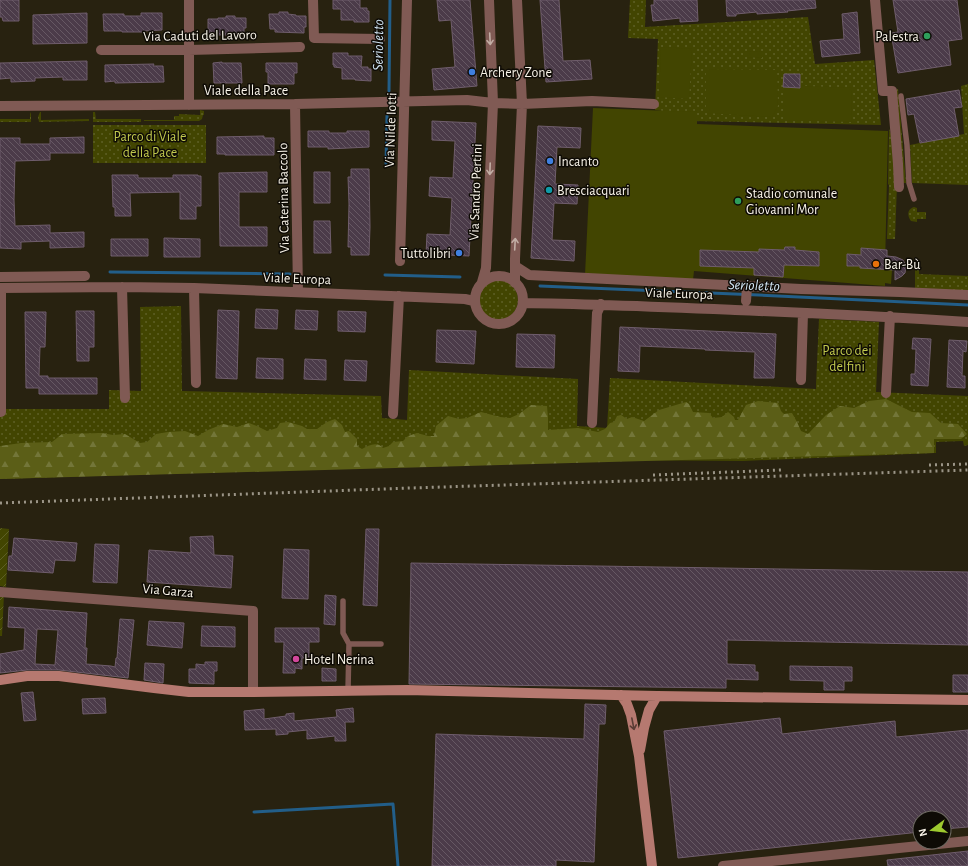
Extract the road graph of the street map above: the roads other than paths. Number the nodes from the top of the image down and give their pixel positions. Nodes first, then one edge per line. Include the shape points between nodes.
1 (189, 0) edge
2 (313, 0) edge
3 (407, 0) edge
4 (489, 0) edge
5 (518, 0) edge
6 (875, 0) edge
7 (380, 39) dead end
8 (300, 47) dead end
9 (101, 50) dead end
10 (189, 50) junction
11 (901, 96) dead end
12 (404, 102) junction
13 (493, 103) junction
14 (295, 104) junction
15 (522, 104) junction
16 (654, 104) dead end
17 (189, 105) junction
18 (0, 106) edge
19 (899, 187) dead end
20 (914, 200) dead end
21 (400, 261) dead end
22 (514, 266) junction
23 (85, 276) dead end
24 (0, 277) edge
25 (482, 282) junction
26 (515, 283) junction
27 (122, 287) junction
28 (1, 288) edge
29 (194, 288) junction
30 (298, 292) junction
31 (968, 295) edge
32 (399, 296) junction
33 (474, 301) junction
34 (523, 303) junction
35 (601, 304) junction
36 (803, 312) junction
37 (890, 316) junction
38 (968, 322) edge
39 (801, 380) dead end
40 (196, 383) dead end
41 (886, 393) dead end
42 (125, 398) dead end
43 (1, 412) edge
44 (393, 414) dead end
45 (592, 423) dead end
46 (0, 592) edge
47 (343, 601) dead end
48 (349, 644) junction
49 (382, 644) dead end
50 (0, 680) edge
51 (348, 690) junction
52 (253, 692) junction
53 (620, 695) junction
54 (657, 696) junction
55 (968, 700) edge
56 (639, 756) junction
57 (968, 841) edge
58 (652, 866) edge
59 (723, 866) edge

1 - 10 street, Via Caduti del Lavoro
2 - 7 street via 314,38
3 - 12 street, Via Nilde Iotti
4 -> 13 street, Via Sandro Pertini
5 - 15 street
6 - 19 street via 883,91 892,91
8 - 10 street, Via Caduti del Lavoro
9 - 10 street, Via Caduti del Lavoro
10 - 17 street, Via Caduti del Lavoro
11 - 20 lane via 909,183
12 - 13 street, Viale della Pace via 467,100
12 - 14 street, Viale della Pace
12 - 21 street, Via Nilde Iotti
13 - 15 street
13 -> 25 street, Via Sandro Pertini via 486,268
14 - 17 street, Viale della Pace
14 - 30 street, Via Caterina Baccolo
15 - 16 street via 592,101
22 -> 15 street
17 - 18 street, Viale della Pace
22 - 26 street
22 - 31 street via 529,275 747,294 801,289
23 - 24 street
25 - 26 street via 493,277 505,277
25 - 33 street via 476,291
26 - 34 street via 521,292
27 - 28 street, Viale Europa
27 - 29 street, Viale Europa
27 - 42 street
28 - 43 street, Viale Europa
29 - 30 street, Viale Europa
29 - 40 street
30 - 32 street, Viale Europa
32 - 33 street, Viale Europa
32 - 44 street
33 - 34 street via 485,321 496,325 508,323 518,315
34 - 35 street, Viale Europa
35 - 36 street, Viale Europa
35 - 45 street via 597,313
36 - 37 street, Viale Europa
36 - 39 street
37 - 38 street, Viale Europa
37 - 41 street
46 - 52 street, Via Garza via 253,611
47 - 48 lane via 343,633
48 - 49 lane
48 - 51 lane
50 - 52 street via 27,676 59,676 190,692
51 - 52 street
51 - 53 street
53 - 54 street
53 -> 56 street via 628,704
54 - 55 street
54 - 56 street via 649,710
56 - 58 street
57 - 59 street

